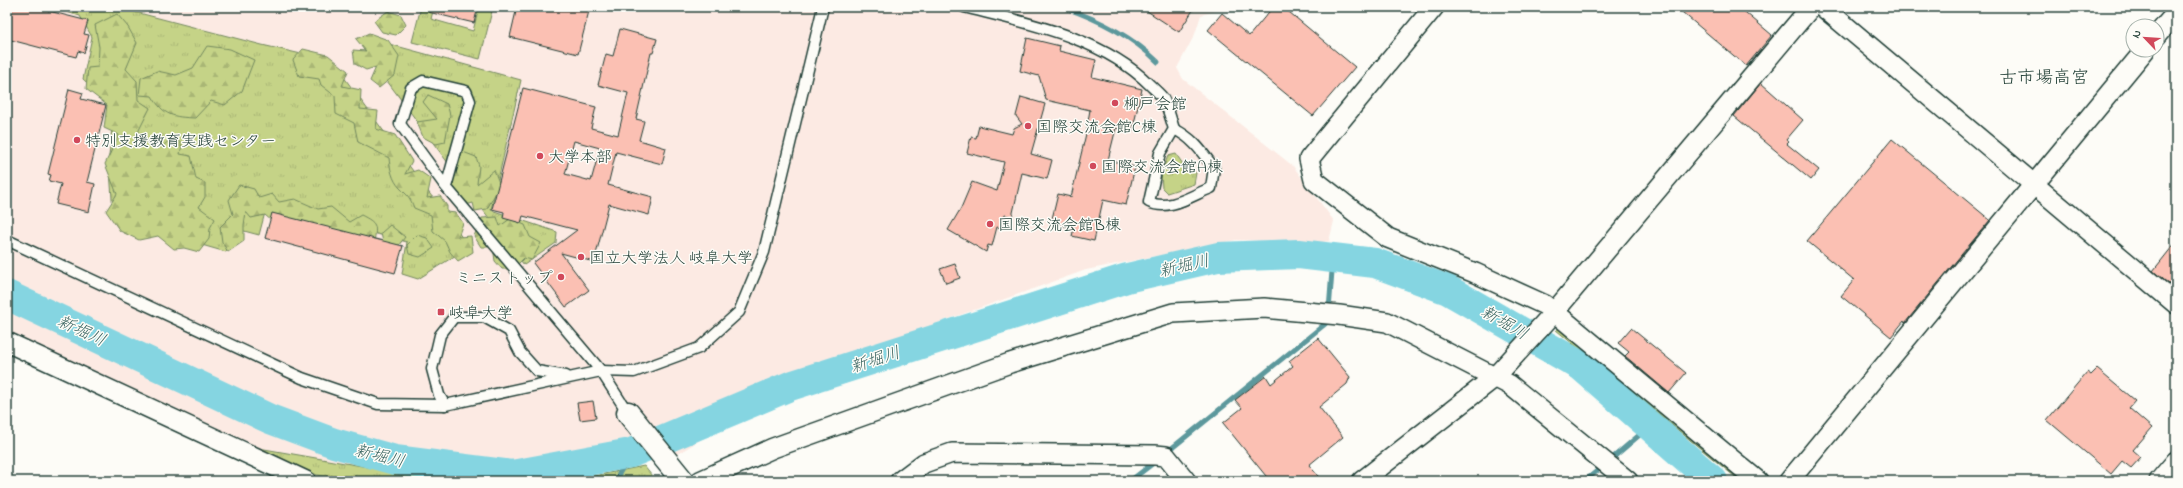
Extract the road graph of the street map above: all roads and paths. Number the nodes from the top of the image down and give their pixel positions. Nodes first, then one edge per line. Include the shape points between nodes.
1 (823, 7) edge
2 (964, 7) edge
3 (1434, 7) edge
4 (1811, 7) edge
5 (1823, 7) edge
6 (2176, 12) edge
7 (2165, 25) edge
8 (2138, 58) edge
9 (1174, 129) junction
10 (2032, 185) junction
11 (446, 186) junction
12 (7, 240) edge
13 (2176, 304) edge
14 (1552, 314) junction
15 (7, 342) edge
16 (601, 371) junction
17 (1498, 373) junction
18 (570, 377) junction
19 (445, 405) junction
20 (628, 413) joint
21 (2176, 461) edge
22 (688, 480) edge
23 (306, 481) edge
24 (900, 481) edge
25 (1186, 481) edge
26 (1362, 481) edge
27 (1628, 481) edge
28 (1758, 481) edge
29 (1789, 481) edge
30 (2159, 481) edge

1 - 16 lane via 764,252 739,312 698,348 634,372
2 - 9 lane via 1034,25 1073,38 1104,53 1140,75 1162,98
3 - 14 street via 1309,159 1314,180 1388,238 1545,305
4 - 14 street
5 - 10 street
6 - 7 street
8 - 10 street
9 - 9 lane via 1160,153 1149,202 1158,207 1176,203 1211,188 1214,168 1198,146 1186,135
10 - 13 street
10 - 29 street
11 - 11 lane via 470,100 466,91 423,80 411,88 400,124
11 - 16 lane
12 - 19 lane via 302,378 378,404
14 - 17 street
14 - 28 street
15 - 23 street
16 - 18 lane
16 - 20 lane
17 - 22 street via 1387,322 1264,308 1173,313 1010,363
17 - 26 street
17 - 27 street
18 - 19 lane
18 - 19 lane via 537,371 520,352 509,331 484,317 454,317 440,335 432,369 439,395
20 - 22 street
21 - 30 street
24 - 25 street via 924,463 952,453 1166,456

